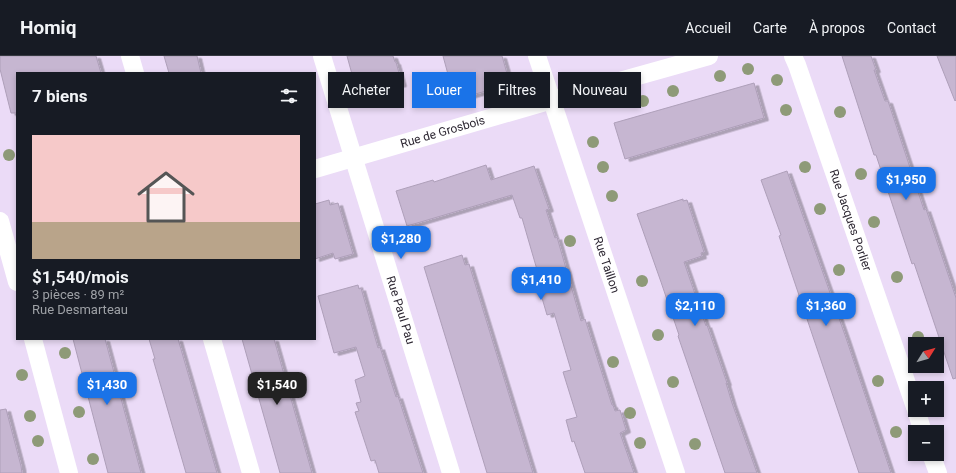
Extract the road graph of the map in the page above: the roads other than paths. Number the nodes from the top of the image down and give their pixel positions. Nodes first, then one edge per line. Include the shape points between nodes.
1 (130, 56) edge
2 (322, 56) edge
3 (537, 56) edge
4 (709, 56) edge
5 (793, 56) edge
6 (135, 72) edge
7 (552, 100) junction
8 (354, 158) junction
9 (316, 169) edge
10 (0, 222) edge
11 (8, 248) edge
12 (16, 278) edge
13 (33, 340) edge
14 (212, 340) edge
15 (908, 389) edge
16 (934, 461) edge
17 (69, 473) edge
18 (251, 473) edge
19 (451, 473) edge
20 (676, 473) edge
21 (938, 473) edge

1 - 6 street
2 - 8 street, Rue Paul Pau
3 - 7 street, Rue Taillon
4 - 7 street, Rue de Grosbois
5 - 15 street, Rue Jacques Porlier
7 - 8 street, Rue de Grosbois
7 - 20 street, Rue Taillon
8 - 9 street, Rue de Grosbois
8 - 19 street, Rue Paul Pau
10 - 11 street
11 - 12 street
13 - 17 street
14 - 18 street
16 - 21 street

